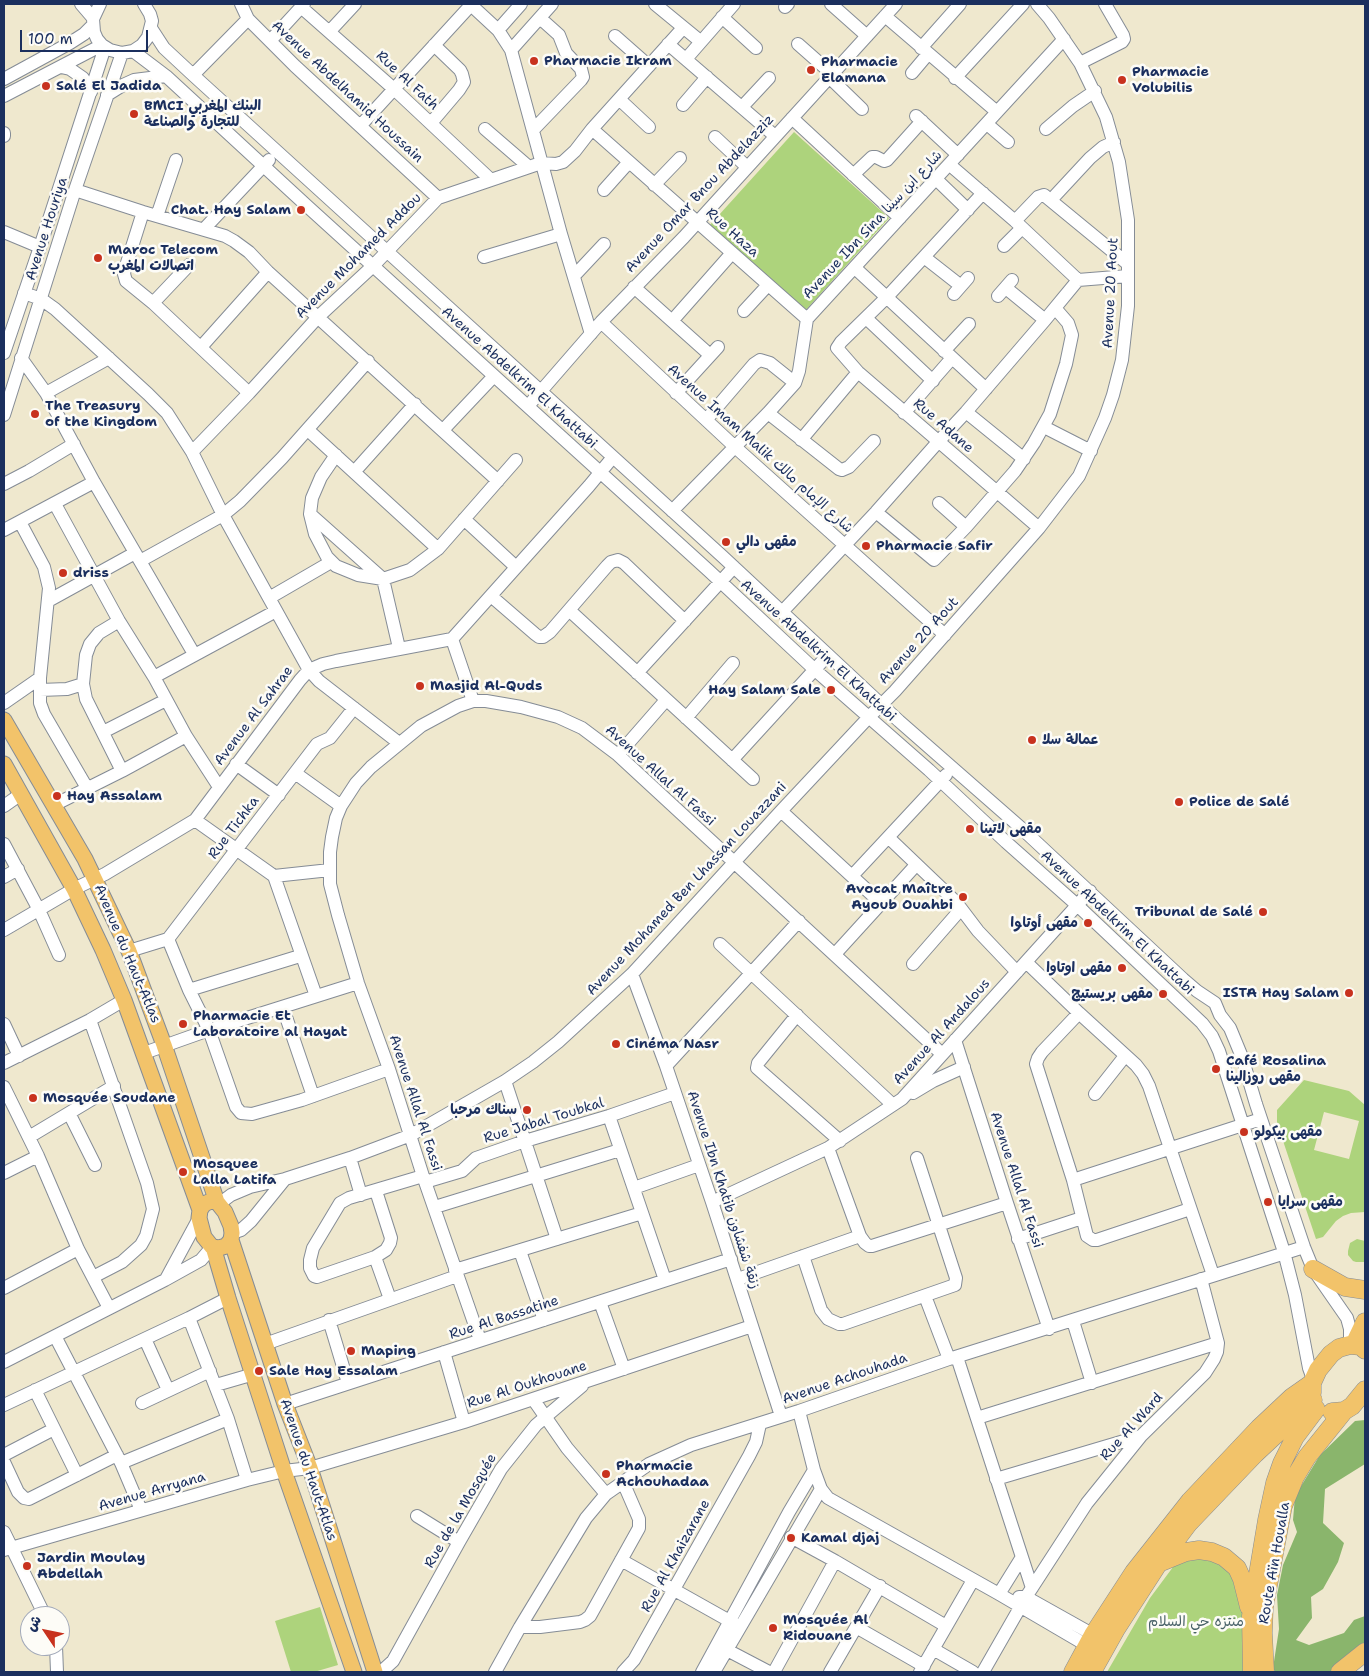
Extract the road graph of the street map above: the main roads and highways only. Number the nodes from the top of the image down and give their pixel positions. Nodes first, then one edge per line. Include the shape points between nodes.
1 (4, 720) edge
2 (4, 764) edge
3 (218, 1203) junction
4 (199, 1214) junction
5 (231, 1237) junction
6 (212, 1247) junction
7 (1313, 1269) road end
8 (1365, 1290) edge
9 (1365, 1322) edge
10 (1356, 1346) edge
11 (1313, 1381) junction
12 (1365, 1390) edge
13 (1316, 1403) junction
14 (1354, 1409) edge
15 (1158, 1564) junction
16 (1251, 1616) junction
17 (1097, 1644) junction
18 (1365, 1652) edge
19 (354, 1672) edge
20 (375, 1672) edge
21 (1073, 1672) edge
22 (1092, 1672) edge
23 (1252, 1672) edge
24 (1265, 1672) edge
25 (1340, 1672) edge

1 - 3 main road, Avenue du Haut-Atlas via 95,878 128,951
2 - 4 main road, Avenue du Haut-Atlas via 74,889 103,950 144,1053
3 - 4 main road via 204,1204
3 - 5 main road via 228,1218
4 - 6 main road via 204,1237
5 - 6 main road via 226,1246
5 - 20 main road, Avenue du Haut-Atlas
6 - 19 main road, Avenue du Haut-Atlas via 284,1471
7 - 8 highway via 1345,1287
9 - 10 highway
10 - 11 highway via 1339,1348 1331,1354
11 - 13 highway
11 - 17 highway via 1259,1428 1190,1501 1134,1572
12 - 14 highway, Route Aïn Houalla
13 - 14 highway via 1325,1411 1334,1413
13 - 15 highway via 1225,1484 1188,1524
13 - 16 highway, Route Aïn Houalla via 1295,1437 1275,1483
14 - 24 highway, Route Aïn Houalla via 1307,1457 1283,1506 1264,1607
15 - 16 highway via 1199,1550 1224,1557 1237,1568
15 - 17 highway
16 - 23 highway, Route Aïn Houalla
17 - 21 highway
17 - 22 highway
18 - 25 highway

